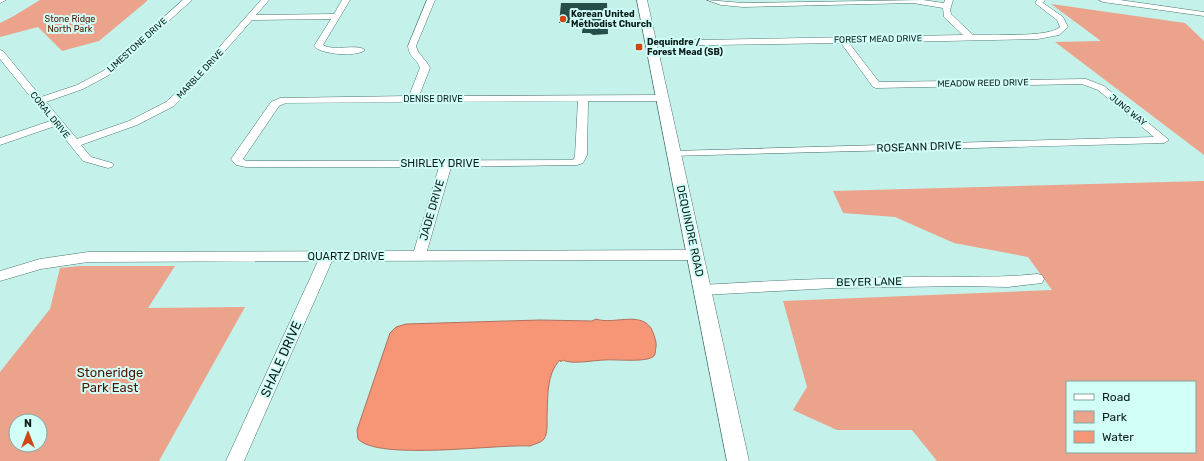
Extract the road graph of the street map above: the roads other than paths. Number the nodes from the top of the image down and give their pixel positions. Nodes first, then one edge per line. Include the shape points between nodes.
1 (188, 0) edge
2 (265, 0) edge
3 (346, 0) edge
4 (431, 0) edge
5 (642, 0) edge
6 (711, 0) edge
7 (1041, 0) edge
8 (1103, 0) edge
9 (949, 3) edge
10 (1204, 14) edge
11 (336, 16) junction
12 (249, 18) junction
13 (970, 37) junction
14 (843, 40) junction
15 (651, 44) junction
16 (361, 50) dead end
17 (0, 53) edge
18 (1090, 83) joint
19 (662, 98) junction
20 (413, 99) junction
21 (583, 99) junction
22 (39, 101) junction
23 (56, 122) junction
24 (1164, 140) joint
25 (0, 142) edge
26 (74, 144) junction
27 (674, 154) junction
28 (238, 161) joint
29 (446, 163) junction
30 (108, 165) dead end
31 (695, 255) junction
32 (327, 256) junction
33 (419, 256) junction
34 (0, 276) edge
35 (1037, 279) dead end
36 (702, 290) junction
37 (235, 461) edge
38 (738, 461) edge

1 - 22 street, LIMESTONE DRIVE via 106,73 80,87
2 - 12 street, MARBLE DRIVE
3 - 11 street
4 - 20 street via 412,46 413,53 425,68
5 - 15 main road, DEQUINDRE ROAD
6 - 9 street via 721,4 744,5
7 - 13 street, FOREST MEAD DRIVE via 1041,5 1062,21 1064,26 1061,31 1038,36
8 - 10 street
9 - 13 street via 947,15
11 - 12 street
11 - 16 street via 318,43 319,48
12 - 26 street, MARBLE DRIVE via 185,92 170,104 133,123
13 - 14 street, FOREST MEAD DRIVE
14 - 15 street, FOREST MEAD DRIVE
14 - 18 street, MEADOW REED DRIVE via 876,85 1075,80
15 - 19 main road, DEQUINDRE ROAD
17 - 22 street, CORAL DRIVE
18 - 24 street, JUNG WAY via 1101,88
19 - 21 street, DENISE DRIVE
19 - 27 main road, DEQUINDRE ROAD
20 - 21 street, DENISE DRIVE
20 - 28 street, DENISE DRIVE via 280,101 254,133 238,156
21 - 29 street, SHIRLEY DRIVE via 579,161
22 - 23 street, CORAL DRIVE
23 - 25 street
23 - 26 street, CORAL DRIVE
24 - 27 street, ROSEANN DRIVE
26 - 30 street, CORAL DRIVE via 87,159
27 - 31 main road, DEQUINDRE ROAD
28 - 29 street, SHIRLEY DRIVE via 246,164
29 - 33 street, JADE DRIVE
31 - 33 street, QUARTZ DRIVE
31 - 36 main road, DEQUINDRE ROAD
32 - 33 street, QUARTZ DRIVE
32 - 34 street, QUARTZ DRIVE via 88,257 40,264
32 - 37 street, SHALE DRIVE
35 - 36 street, BEYER LANE via 1008,282 834,283
36 - 38 main road, DEQUINDRE ROAD

